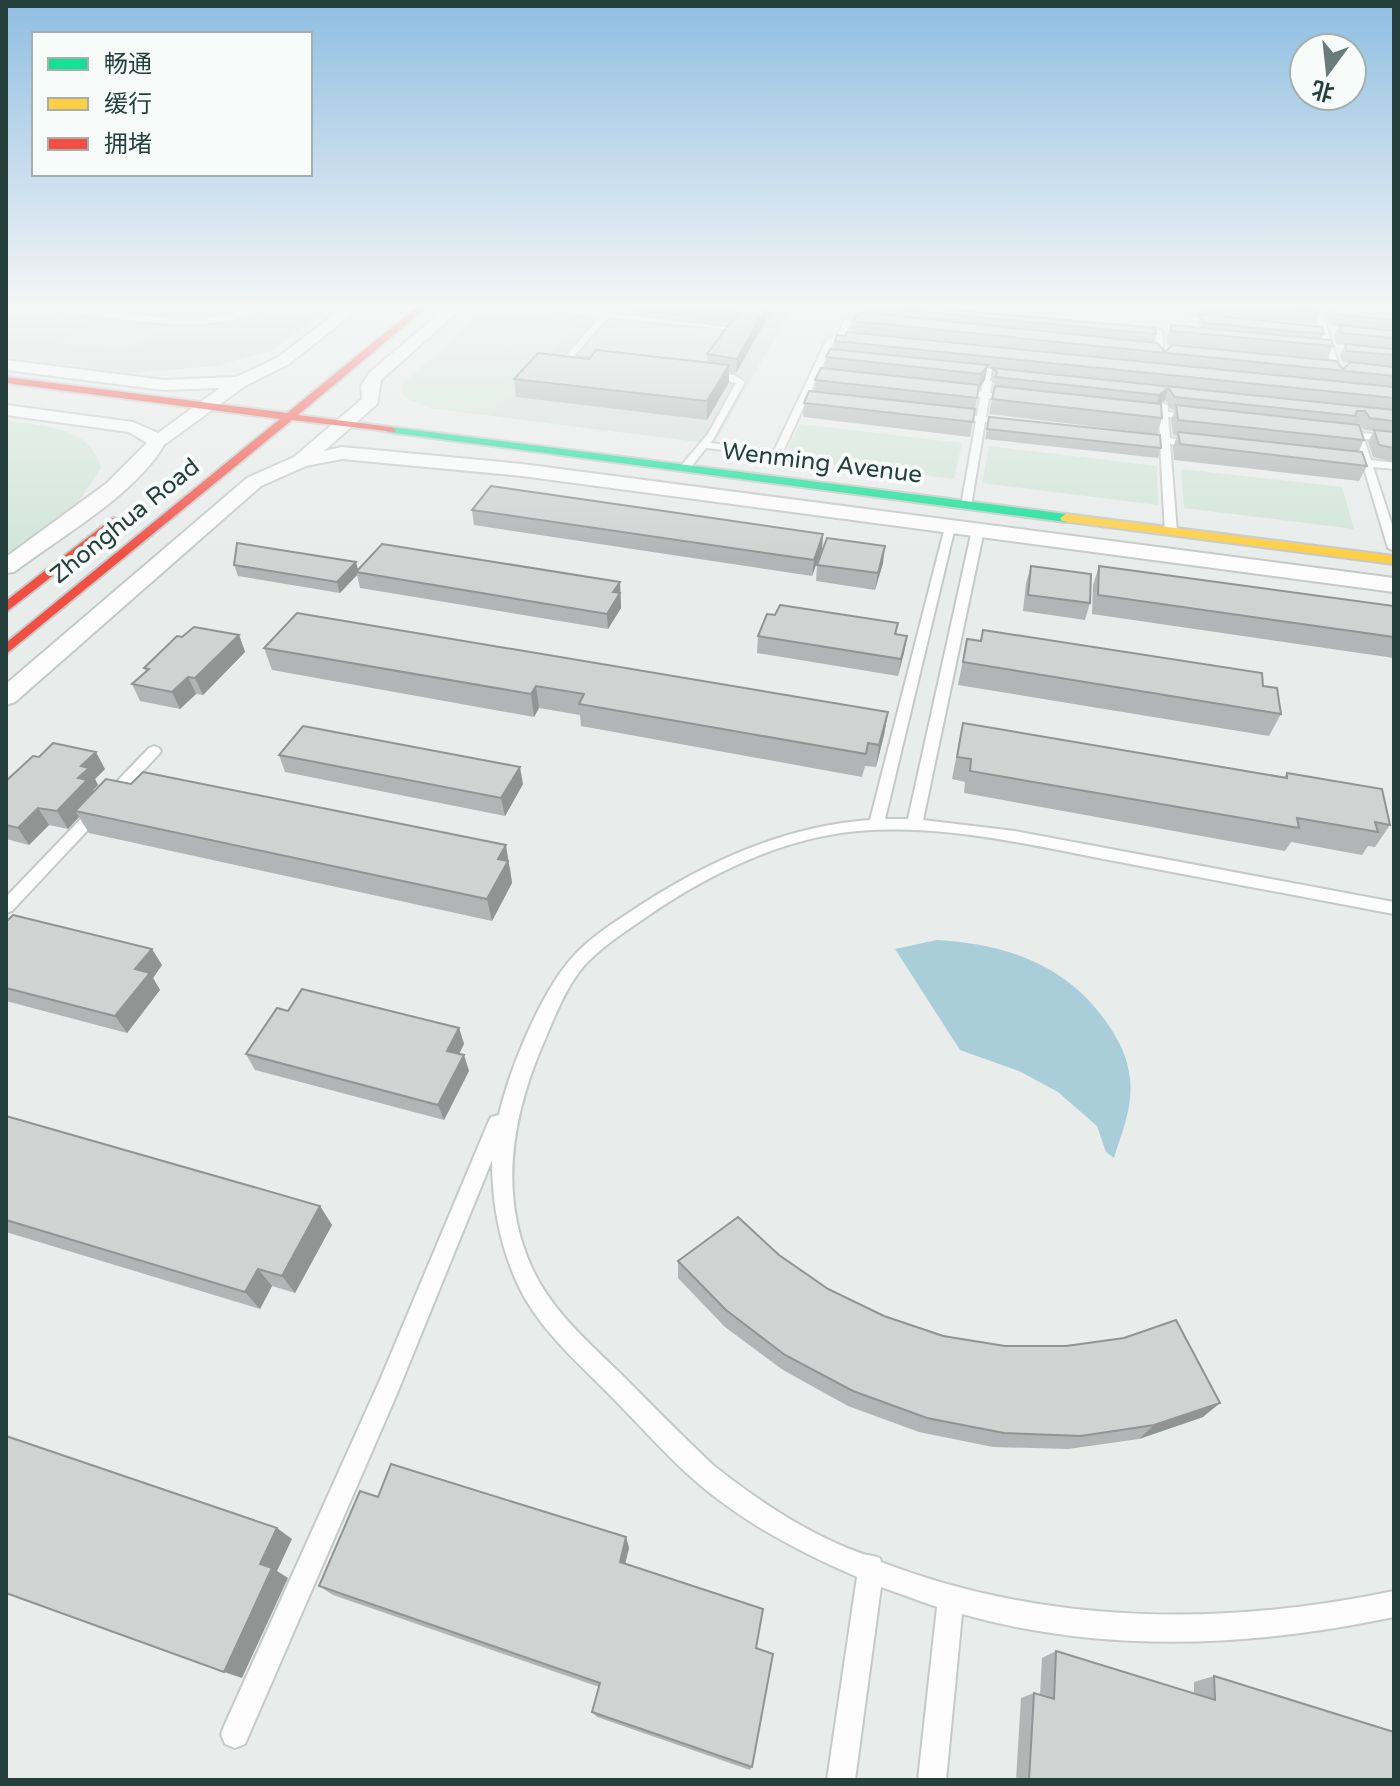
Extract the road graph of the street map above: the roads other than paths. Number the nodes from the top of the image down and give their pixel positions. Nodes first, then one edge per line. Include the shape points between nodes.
1 (70, 390) edge
2 (227, 390) edge
3 (322, 390) edge
4 (370, 390) edge
5 (736, 390) edge
6 (807, 390) edge
7 (942, 390) edge
8 (986, 390) edge
9 (1163, 392) edge
10 (6, 393) edge
11 (280, 393) dead end
12 (985, 395) junction
13 (803, 399) junction
14 (1030, 400) edge
15 (818, 401) edge
16 (6, 410) edge
17 (199, 411) junction
18 (1134, 411) edge
19 (1351, 412) edge
20 (937, 414) edge
21 (1164, 414) junction
22 (981, 419) junction
23 (1209, 419) edge
24 (242, 422) junction
25 (284, 422) junction
26 (1027, 424) edge
27 (337, 429) junction
28 (1328, 432) edge
29 (1358, 435) junction
30 (1135, 437) edge
31 (1394, 439) edge
32 (1165, 440) junction
33 (157, 442) junction
34 (704, 445) junction
35 (1212, 445) edge
36 (1336, 459) edge
37 (301, 461) junction
38 (1367, 463) junction
39 (1394, 466) edge
40 (684, 469) junction
41 (966, 506) junction
42 (134, 508) dead end
43 (950, 527) junction
44 (978, 530) junction
45 (1171, 532) junction
46 (1394, 548) edge
47 (1394, 560) edge
48 (6, 567) edge
49 (1394, 571) edge
50 (1394, 585) edge
51 (6, 608) edge
52 (6, 650) edge
53 (6, 697) edge
54 (154, 751) dead end
55 (876, 825) junction
56 (914, 825) junction
57 (6, 907) edge
58 (1394, 908) edge
59 (515, 1081) junction
60 (871, 1567) junction
61 (951, 1596) junction
62 (1394, 1604) edge
63 (235, 1734) dead end
64 (841, 1780) edge
65 (932, 1780) edge

1 - 17 main road, Wenming Avenue
2 - 17 street
3 - 25 main road, Zhonghua Road
4 - 27 street via 371,400
5 - 34 lane
6 - 13 lane
7 - 12 lane
8 - 12 lane
9 - 21 lane
10 - 17 main road, Wenming Avenue
11 - 24 main road
12 - 14 lane
12 - 22 lane
13 - 15 lane
13 - 34 lane via 777,454
16 - 33 street via 133,427
17 - 24 main road, Wenming Avenue
17 - 33 street
18 - 21 lane
19 - 29 lane
20 - 22 lane
21 - 23 lane
21 - 32 lane
22 - 26 lane
22 - 41 lane
24 - 25 main road, Wenming Avenue
25 - 27 main road, Wenming Avenue
25 - 52 main road, Zhonghua Road
27 - 37 street
27 - 40 main road, Wenming Avenue
27 - 49 main road, Wenming Avenue
28 - 29 lane
29 - 31 lane
29 - 38 lane
30 - 32 lane
32 - 35 lane
32 - 45 lane
33 - 48 street via 138,466
34 - 40 lane
36 - 38 lane
37 - 43 street via 342,453 522,470
37 - 53 street via 254,482
38 - 39 lane
38 - 46 lane
40 - 41 main road, Wenming Avenue
41 - 45 main road, Wenming Avenue
42 - 51 main road, Zhonghua Road
43 - 44 street
43 - 55 lane
44 - 50 street
44 - 56 lane
45 - 47 main road, Wenming Avenue
54 - 57 lane
55 - 56 lane
55 - 59 lane via 758,850 704,873 613,932 573,967
56 - 58 lane via 992,833
59 - 60 lane via 501,1137 506,1213 522,1273 573,1343 709,1477 798,1538
59 - 63 lane via 388,1388
60 - 61 lane
60 - 64 lane
61 - 62 lane via 1018,1612 1121,1626 1232,1630
61 - 65 lane

